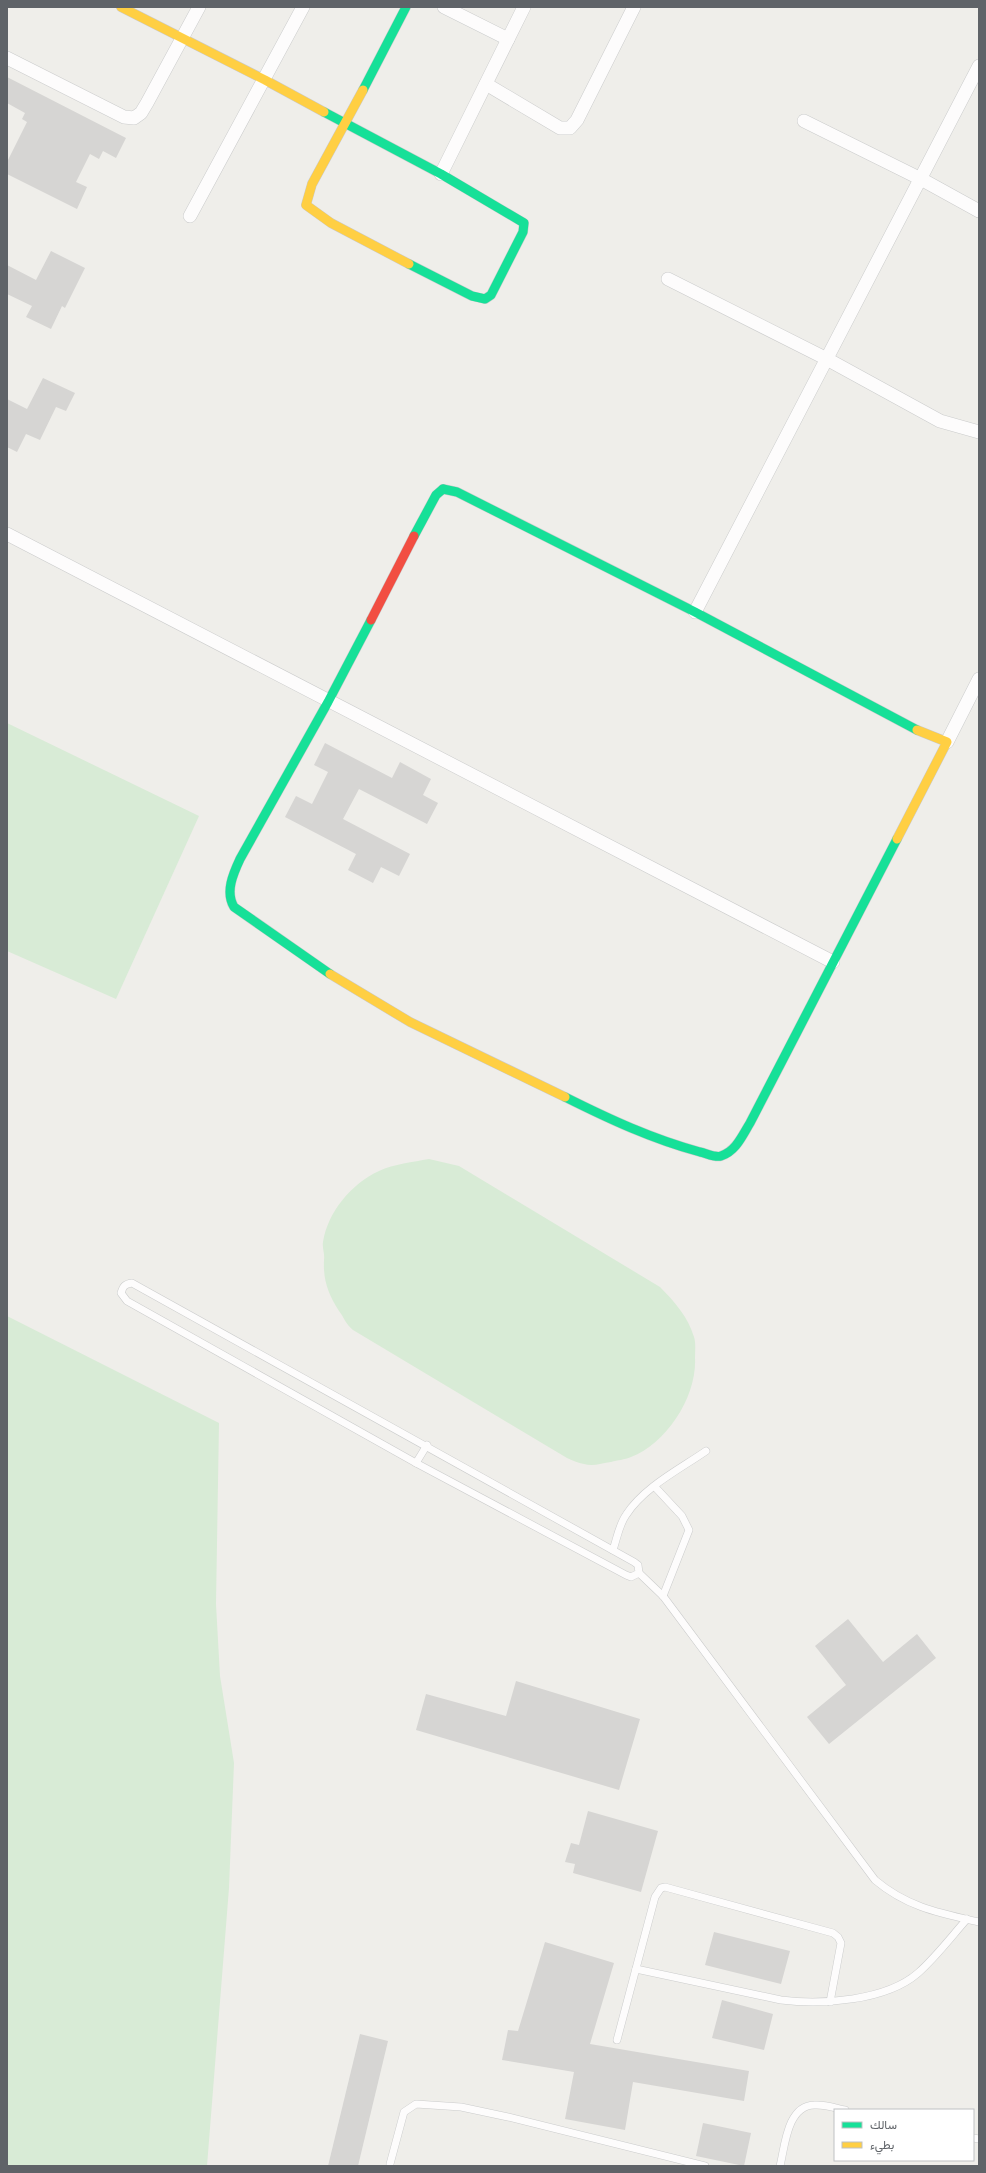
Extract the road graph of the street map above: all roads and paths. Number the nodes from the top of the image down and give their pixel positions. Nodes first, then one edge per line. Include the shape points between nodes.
1 (121, 7) edge
2 (199, 7) edge
3 (303, 7) edge
4 (406, 7) edge
5 (444, 7) edge
6 (524, 7) edge
7 (634, 7) edge
8 (182, 38) junction
9 (508, 39) junction
10 (7, 58) edge
11 (979, 66) edge
12 (265, 80) junction
13 (486, 84) junction
14 (804, 121) dead end
15 (345, 124) junction
16 (441, 174) junction
17 (921, 179) junction
18 (979, 211) edge
19 (190, 216) dead end
20 (668, 278) dead end
21 (826, 358) junction
22 (979, 432) edge
23 (7, 534) edge
24 (695, 612) junction
25 (979, 679) edge
26 (328, 702) junction
27 (947, 742) junction
28 (833, 962) junction
29 (427, 1445) junction
30 (706, 1451) dead end
31 (416, 1463) junction
32 (655, 1487) junction
33 (613, 1550) junction
34 (639, 1573) junction
35 (663, 1596) junction
36 (967, 1919) junction
37 (979, 1922) edge
38 (636, 1969) junction
39 (830, 2002) junction
40 (617, 2040) dead end
41 (840, 2109) edge
42 (390, 2164) dead end
43 (705, 2166) edge
44 (780, 2166) edge

1 - 8 street
2 - 8 street
3 - 12 street
4 - 15 street
5 - 9 street
6 - 9 street
7 - 13 street via 577,120 570,128 560,128
8 - 10 street via 147,103 141,113 134,118 124,117
8 - 12 street
9 - 13 street
11 - 17 street
12 - 15 street
12 - 19 street
13 - 16 street
14 - 17 street
15 - 16 street
15 - 16 street via 307,198 307,208 339,228 454,287 485,299 491,295 510,259 523,232 524,223
17 - 18 street
17 - 21 street
20 - 21 street
21 - 22 street via 940,421
21 - 24 street
23 - 26 street
24 - 26 street via 457,492 443,489 430,506
24 - 27 street via 910,726
25 - 27 street
26 - 28 street
26 - 28 street via 240,859 232,876 228,899 234,907 334,977 437,1037 628,1128 719,1157 730,1152 740,1140
27 - 28 street
29 - 31 lane
29 - 31 lane via 137,1285 126,1284 122,1288 121,1293 127,1301
29 - 33 lane
30 - 32 lane
31 - 34 lane via 626,1576 631,1577
32 - 33 lane via 640,1497 625,1516
32 - 35 lane via 682,1516 689,1530
33 - 34 lane via 638,1565
34 - 35 lane
35 - 36 lane via 875,1880 906,1902
36 - 37 lane
36 - 39 lane via 922,1969 902,1983 857,1997
38 - 39 lane via 781,2000 804,2003
38 - 39 lane via 655,1897 661,1888 665,1887 833,1933 841,1943
38 - 40 lane
41 - 44 lane via 822,2105 804,2107 796,2114
42 - 43 lane via 404,2112 410,2107 423,2104 461,2107 502,2116

